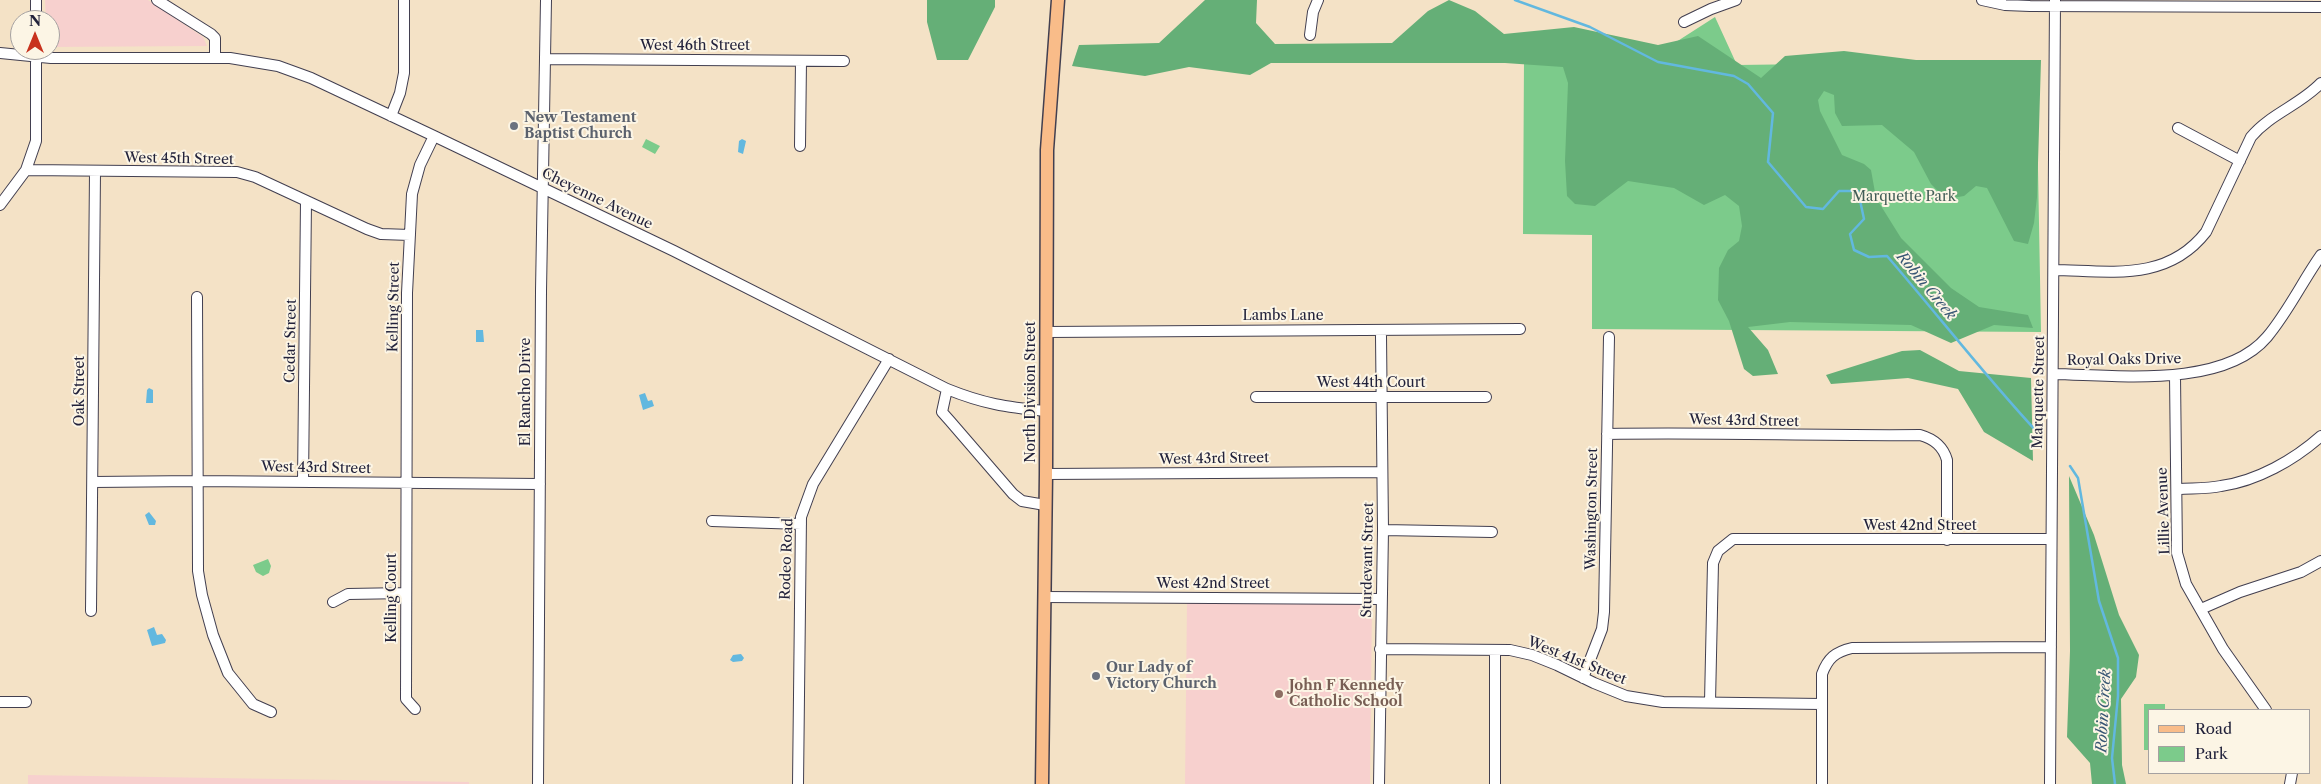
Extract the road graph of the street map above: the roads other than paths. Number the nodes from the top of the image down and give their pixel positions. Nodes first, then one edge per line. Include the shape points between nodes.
1 (157, 0) edge
2 (404, 0) edge
3 (546, 0) edge
4 (1058, 0) edge
5 (1318, 0) edge
6 (1736, 0) edge
7 (1982, 0) edge
8 (2055, 3) edge
9 (2321, 7) edge
10 (1684, 22) dead end
11 (1310, 35) dead end
12 (60, 58) edge
13 (215, 58) junction
14 (546, 59) junction
15 (36, 60) edge
16 (801, 61) junction
17 (844, 61) dead end
18 (2321, 83) edge
19 (391, 116) junction
20 (2178, 128) dead end
21 (434, 136) junction
22 (800, 146) dead end
23 (2240, 161) junction
24 (26, 170) junction
25 (95, 172) junction
26 (544, 189) junction
27 (306, 201) junction
28 (0, 205) edge
29 (410, 235) junction
30 (2321, 255) edge
31 (2054, 270) junction
32 (197, 297) dead end
33 (1520, 328) dead end
34 (1047, 332) junction
35 (1381, 336) dead end
36 (1609, 337) dead end
37 (889, 360) junction
38 (2053, 374) junction
39 (2175, 376) junction
40 (947, 389) junction
41 (1256, 397) dead end
42 (1382, 397) junction
43 (1486, 397) dead end
44 (1045, 411) junction
45 (1607, 434) junction
46 (2321, 436) edge
47 (1382, 472) junction
48 (1046, 474) junction
49 (198, 481) junction
50 (93, 482) junction
51 (303, 482) junction
52 (406, 483) junction
53 (540, 484) junction
54 (2178, 489) junction
55 (1045, 505) junction
56 (712, 520) dead end
57 (801, 524) junction
58 (1383, 530) junction
59 (1492, 532) dead end
60 (2050, 539) junction
61 (1947, 540) junction
62 (2321, 561) edge
63 (406, 593) junction
64 (1044, 597) junction
65 (1381, 599) junction
66 (333, 602) dead end
67 (2201, 610) junction
68 (91, 611) dead end
69 (2051, 647) junction
70 (1380, 650) junction
71 (1495, 650) junction
72 (1583, 678) junction
73 (0, 702) edge
74 (26, 702) dead end
75 (1710, 702) junction
76 (1822, 704) junction
77 (414, 709) dead end
78 (2265, 709) edge
79 (271, 712) dead end
80 (538, 784) edge
81 (798, 784) edge
82 (1042, 784) edge
83 (1379, 784) edge
84 (1495, 784) edge
85 (1822, 784) edge
86 (2050, 784) edge

1 - 13 street via 215,38
2 - 19 street via 404,74
3 - 14 street, El Rancho Drive
4 - 34 main road, North Division Street via 1047,150
5 - 11 street
6 - 10 street
7 - 8 street via 2005,5
8 - 9 street
8 - 31 street, Marquette Street
12 - 13 street
13 - 19 street, Cheyenne Avenue via 278,66
14 - 16 street, West 46th Street
14 - 26 street, El Rancho Drive
15 - 24 street via 36,141
16 - 17 street, West 46th Street
16 - 22 street
18 - 23 street via 2311,93 2262,124 2251,137
19 - 21 street, Cheyenne Avenue
20 - 23 street
21 - 26 street, Cheyenne Avenue
21 - 29 street, Kelling Street via 414,179
23 - 31 street via 2206,232 2183,255 2159,267 2136,271
24 - 25 street, West 45th Street
24 - 28 street
25 - 27 street, West 45th Street via 237,172
25 - 50 street, Oak Street
26 - 37 street, Cheyenne Avenue
26 - 53 street, El Rancho Drive
27 - 29 street, West 45th Street via 381,234
27 - 51 street, Cedar Street
29 - 52 street, Kelling Street
30 - 39 street, Royal Oaks Drive via 2266,338 2246,356 2226,365
31 - 38 street, Marquette Street
32 - 49 street
33 - 34 street, Lambs Lane
34 - 44 main road, North Division Street
35 - 42 street, Sturdevant Street
36 - 45 street, Washington Street
37 - 40 street, Cheyenne Avenue
37 - 57 street, Rodeo Road via 813,484
38 - 39 street, Royal Oaks Drive
38 - 60 street, Marquette Street
39 - 54 street, Lillie Avenue
40 - 44 street, Cheyenne Avenue via 995,406
40 - 55 street via 942,412 950,422 1013,494 1022,501
41 - 42 street, West 44th Court
42 - 43 street, West 44th Court
42 - 47 street, Sturdevant Street
44 - 48 main road, North Division Street
45 - 61 street, West 43rd Street via 1920,435 1930,438 1945,452 1947,460
45 - 72 street, Washington Street via 1604,612 1602,629
46 - 54 street via 2293,458 2245,480 2221,486
47 - 48 street, West 43rd Street
47 - 58 street, Sturdevant Street
48 - 55 main road, North Division Street
49 - 50 street, West 43rd Street
49 - 51 street, West 43rd Street
49 - 79 street via 198,571 214,635 228,673 253,704
50 - 68 street, Oak Street
51 - 52 street, West 43rd Street
52 - 53 street, West 43rd Street
52 - 63 street, Kelling Court
53 - 80 street, El Rancho Drive
54 - 67 street, Lillie Avenue via 2177,553 2186,584
55 - 64 main road, North Division Street
56 - 57 street
57 - 81 street, Rodeo Road
58 - 59 street
58 - 65 street, Sturdevant Street
60 - 61 street, West 42nd Street
60 - 69 street, Marquette Street
61 - 75 street, West 42nd Street via 1733,539 1718,551 1712,563
62 - 67 street via 2301,572 2240,592
63 - 66 street via 348,594
63 - 77 street, Kelling Court via 406,699
64 - 65 street, West 42nd Street
64 - 82 main road, North Division Street
65 - 70 street, Sturdevant Street
67 - 78 street, Lillie Avenue
69 - 76 street via 1852,648 1840,651 1826,662 1822,674
69 - 86 street, Marquette Street
70 - 71 street, West 41st Street
70 - 83 street, Sturdevant Street
71 - 72 street, West 41st Street via 1532,655
71 - 84 street
72 - 75 street, West 41st Street via 1626,696 1663,702
73 - 74 street
75 - 76 street, West 41st Street
76 - 85 street

